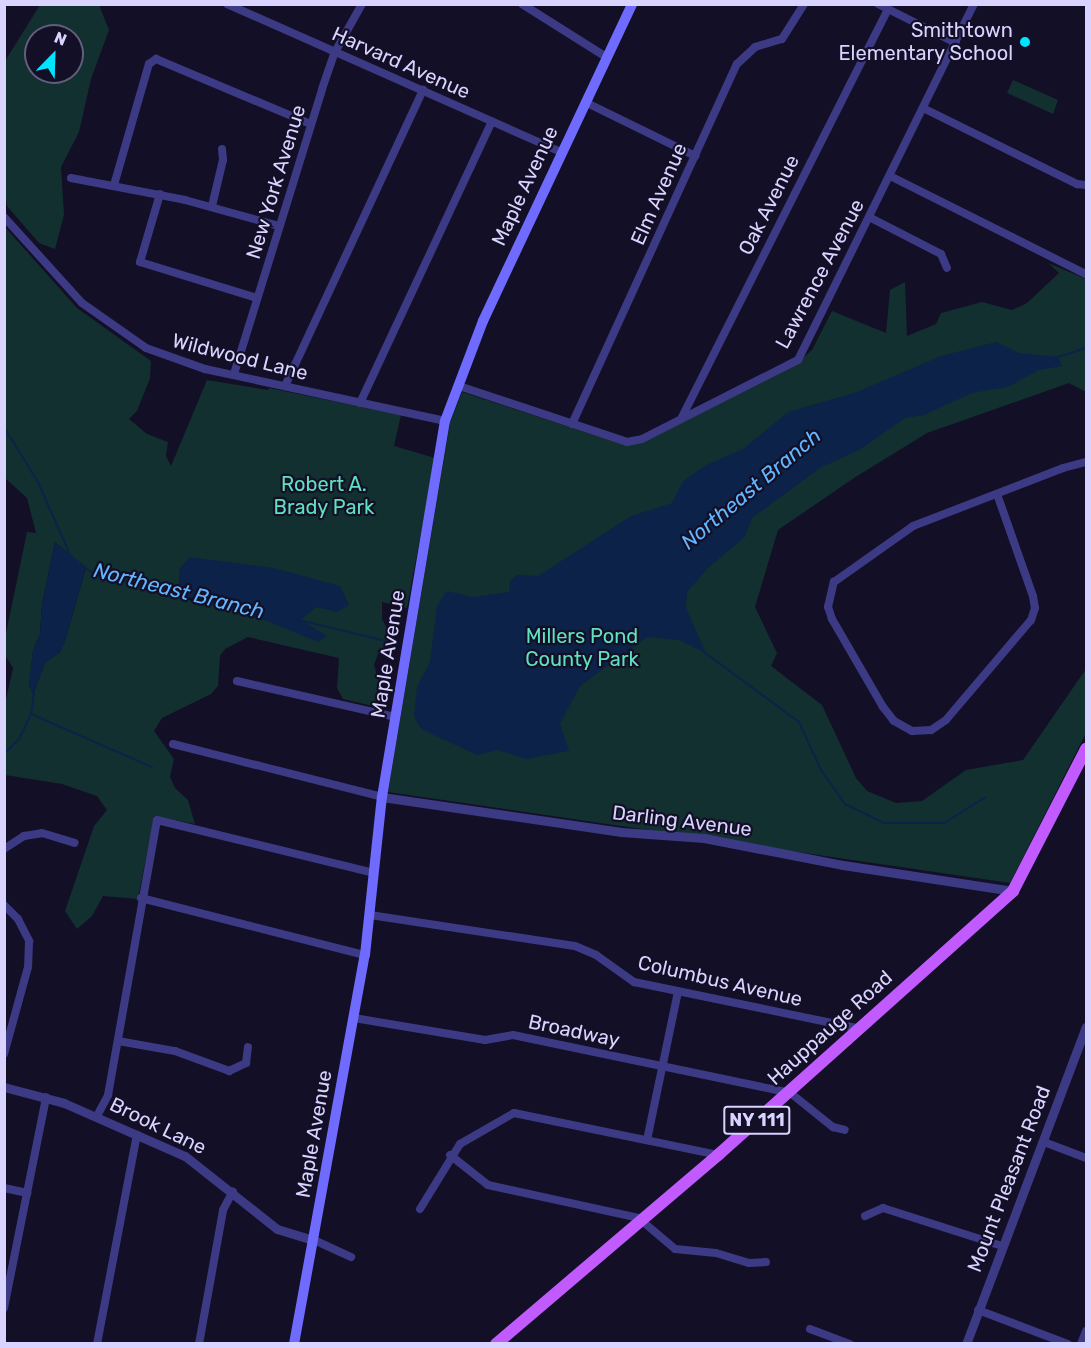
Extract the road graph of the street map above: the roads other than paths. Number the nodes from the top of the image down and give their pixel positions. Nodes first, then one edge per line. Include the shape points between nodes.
1 (227, 4) edge
2 (362, 4) edge
3 (522, 4) edge
4 (632, 4) edge
5 (804, 4) edge
6 (878, 4) edge
7 (974, 4) edge
8 (888, 10) junction
9 (956, 43) junction
10 (335, 52) junction
11 (606, 57) junction
12 (423, 90) junction
13 (585, 102) junction
14 (923, 108) junction
15 (492, 121) junction
16 (312, 124) junction
17 (222, 149) dead end
18 (561, 152) junction
19 (695, 156) junction
20 (890, 176) junction
21 (71, 178) dead end
22 (114, 185) junction
23 (1086, 185) edge
24 (160, 194) junction
25 (212, 206) junction
26 (4, 217) edge
27 (869, 217) junction
28 (279, 226) junction
29 (947, 268) dead end
30 (1086, 274) edge
31 (257, 298) junction
32 (234, 374) junction
33 (285, 386) junction
34 (459, 386) junction
35 (360, 403) junction
36 (682, 417) junction
37 (445, 421) junction
38 (572, 424) junction
39 (1086, 462) edge
40 (997, 494) junction
41 (237, 681) dead end
42 (396, 717) junction
43 (173, 744) dead end
44 (1086, 749) edge
45 (382, 797) junction
46 (74, 843) dead end
47 (4, 849) edge
48 (374, 873) junction
49 (1013, 891) junction
50 (141, 898) junction
51 (4, 905) edge
52 (370, 915) junction
53 (365, 955) junction
54 (678, 992) junction
55 (354, 1018) junction
56 (1086, 1027) edge
57 (856, 1028) junction
58 (118, 1041) junction
59 (248, 1047) dead end
60 (4, 1054) edge
61 (662, 1066) junction
62 (4, 1087) edge
63 (788, 1092) junction
64 (45, 1097) junction
65 (97, 1116) junction
66 (845, 1130) dead end
67 (138, 1135) junction
68 (647, 1140) junction
69 (1044, 1142) junction
70 (450, 1155) junction
71 (718, 1155) junction
72 (1086, 1158) edge
73 (4, 1188) edge
74 (233, 1191) junction
75 (27, 1193) junction
76 (420, 1209) dead end
77 (865, 1216) dead end
78 (644, 1220) junction
79 (314, 1240) junction
80 (1002, 1246) junction
81 (351, 1257) dead end
82 (766, 1262) dead end
83 (4, 1308) edge
84 (978, 1310) junction
85 (810, 1329) dead end
86 (1086, 1331) edge
87 (97, 1344) edge
88 (199, 1344) edge
89 (294, 1344) edge
90 (496, 1344) edge
91 (850, 1344) edge
92 (966, 1344) edge
93 (1068, 1344) edge
94 (1082, 1344) edge

1 - 10 street, Harvard Avenue
2 - 10 street, New York Avenue
3 - 11 street
4 - 11 main road, Maple Avenue
5 - 19 street, Elm Avenue via 782,39 755,47 737,64
6 - 8 street
7 - 9 street, Lawrence Avenue
8 - 9 street
8 - 36 street, Oak Avenue
9 - 14 street, Lawrence Avenue
10 - 12 street, Harvard Avenue
10 - 16 street, New York Avenue
11 - 13 main road, Maple Avenue
12 - 15 street, Harvard Avenue
12 - 33 street
13 - 18 main road, Maple Avenue
13 - 19 street
14 - 20 street, Lawrence Avenue
14 - 23 street
15 - 18 street, Harvard Avenue
15 - 35 street
16 - 22 street via 161,60 152,60
16 - 28 street, New York Avenue
17 - 25 street
18 - 34 main road, Maple Avenue via 483,321
19 - 38 street, Elm Avenue
20 - 27 street, Lawrence Avenue
20 - 30 street
21 - 22 street
22 - 24 street
24 - 25 street
24 - 31 street via 140,262
25 - 28 street
26 - 32 street, Wildwood Lane via 82,303 122,335 172,359
27 - 29 street via 941,254
27 - 36 street, Lawrence Avenue via 798,360
28 - 31 street, New York Avenue
31 - 32 street, New York Avenue
32 - 33 street, Wildwood Lane
33 - 35 street, Wildwood Lane
34 - 37 main road, Maple Avenue
34 - 38 street, Lawrence Avenue
35 - 37 street, Wildwood Lane
36 - 38 street, Lawrence Avenue via 627,442
37 - 42 main road, Maple Avenue
39 - 40 street
40 - 40 street via 1035,608 1024,631 946,720 931,730 912,731 894,721 883,707 832,619 829,595 844,572 913,526
41 - 42 street
42 - 45 main road, Maple Avenue
43 - 45 street
44 - 49 main road, Hauppauge Road / NY 111
45 - 48 main road, Maple Avenue
45 - 49 street, Darling Avenue via 621,832 704,838 843,865
46 - 47 street via 42,833 24,836
48 - 50 street via 157,820
48 - 52 main road, Maple Avenue
49 - 57 main road, Hauppauge Road / NY 111
50 - 53 street
50 - 58 street
51 - 60 street via 18,919 29,941 28,967
52 - 53 main road, Maple Avenue
52 - 54 street, Columbus Avenue via 575,946 596,955 634,982
53 - 55 main road, Maple Avenue
54 - 57 street, Columbus Avenue
54 - 61 street
55 - 61 street, Broadway via 485,1040 513,1035
55 - 79 main road, Maple Avenue
56 - 69 street, Mount Pleasant Road
57 - 63 main road, Hauppauge Road / NY 111
58 - 59 street via 175,1051 229,1071 246,1063
58 - 65 street via 108,1095
61 - 63 street, Broadway
61 - 68 street
62 - 64 street, Brook Lane
63 - 66 street via 833,1127
63 - 71 main road, Hauppauge Road / NY 111
64 - 65 street, Brook Lane
64 - 75 street
65 - 67 street, Brook Lane
67 - 74 street, Brook Lane via 185,1156
67 - 87 street
68 - 70 street via 514,1113 472,1135
68 - 71 street
69 - 72 street
69 - 80 street, Mount Pleasant Road
70 - 76 street
70 - 78 street via 488,1185
71 - 78 main road, Hauppauge Road / NY 111
73 - 75 street
74 - 79 street, Brook Lane via 277,1229
74 - 88 street via 224,1210
75 - 83 street
77 - 80 street via 883,1208
78 - 82 street via 675,1248 716,1253 749,1263
78 - 90 main road, Hauppauge Road / NY 111
79 - 81 street
79 - 89 main road, Maple Avenue
80 - 84 street, Mount Pleasant Road
84 - 92 street, Mount Pleasant Road
84 - 93 street
85 - 91 street
86 - 94 street

